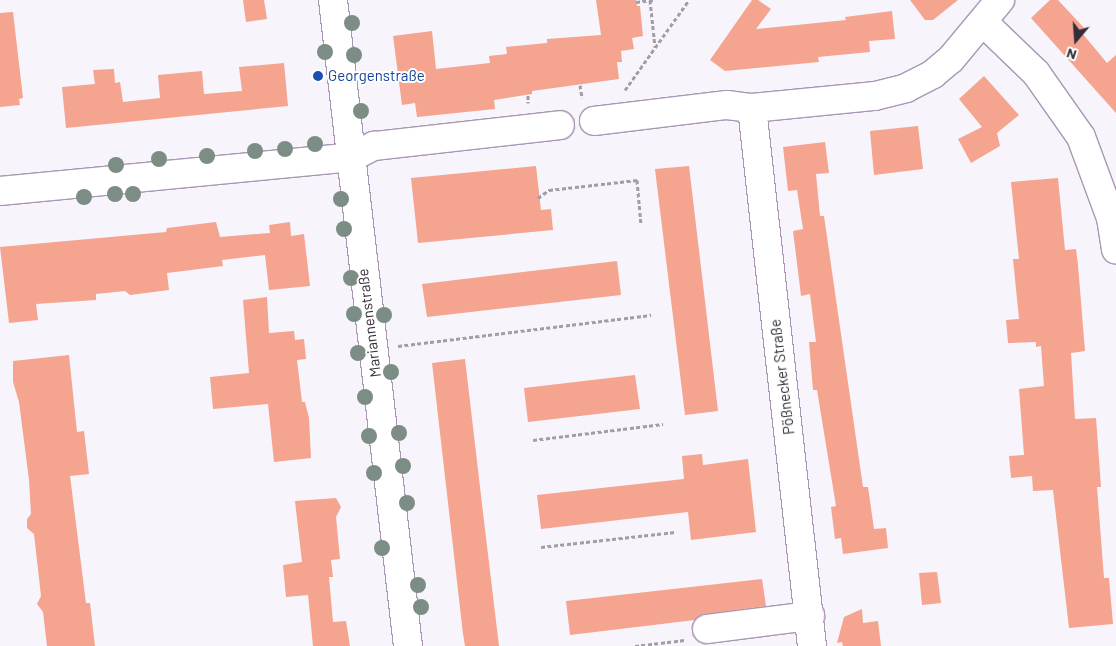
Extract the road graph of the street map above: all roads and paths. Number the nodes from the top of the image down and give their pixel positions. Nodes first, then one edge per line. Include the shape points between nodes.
1 (333, 0) edge
2 (651, 0) edge
3 (689, 0) edge
4 (1000, 0) edge
5 (636, 2) dead end
6 (984, 23) junction
7 (655, 48) junction
8 (398, 77) dead end
9 (366, 80) dead end
10 (620, 97) dead end
11 (752, 108) junction
12 (594, 121) dead end
13 (560, 125) dead end
14 (352, 157) junction
15 (0, 191) edge
16 (538, 198) dead end
17 (641, 225) dead end
18 (1116, 250) edge
19 (651, 314) dead end
20 (402, 346) dead end
21 (663, 424) dead end
22 (533, 440) dead end
23 (675, 532) dead end
24 (541, 547) dead end
25 (810, 616) junction
26 (708, 629) joint
27 (408, 646) edge
28 (636, 646) edge
29 (812, 646) edge

1 - 14 street, Mariannenstraße
2 - 5 path
2 - 7 path
3 - 7 path
4 - 6 street
6 - 11 street via 945,64 906,88 875,96
6 - 18 street via 1036,73 1081,137 1111,218
7 - 10 path
8 - 9 path
11 - 12 street via 727,105
11 - 25 street, Pößnecker Straße
13 - 14 street via 374,146
14 - 15 street
14 - 27 street, Mariannenstraße via 356,216
16 - 17 path via 550,190 637,180
19 - 20 path
21 - 22 path
23 - 24 path
25 - 26 street
25 - 29 street, Pößnecker Straße
26 - 28 path via 695,639

